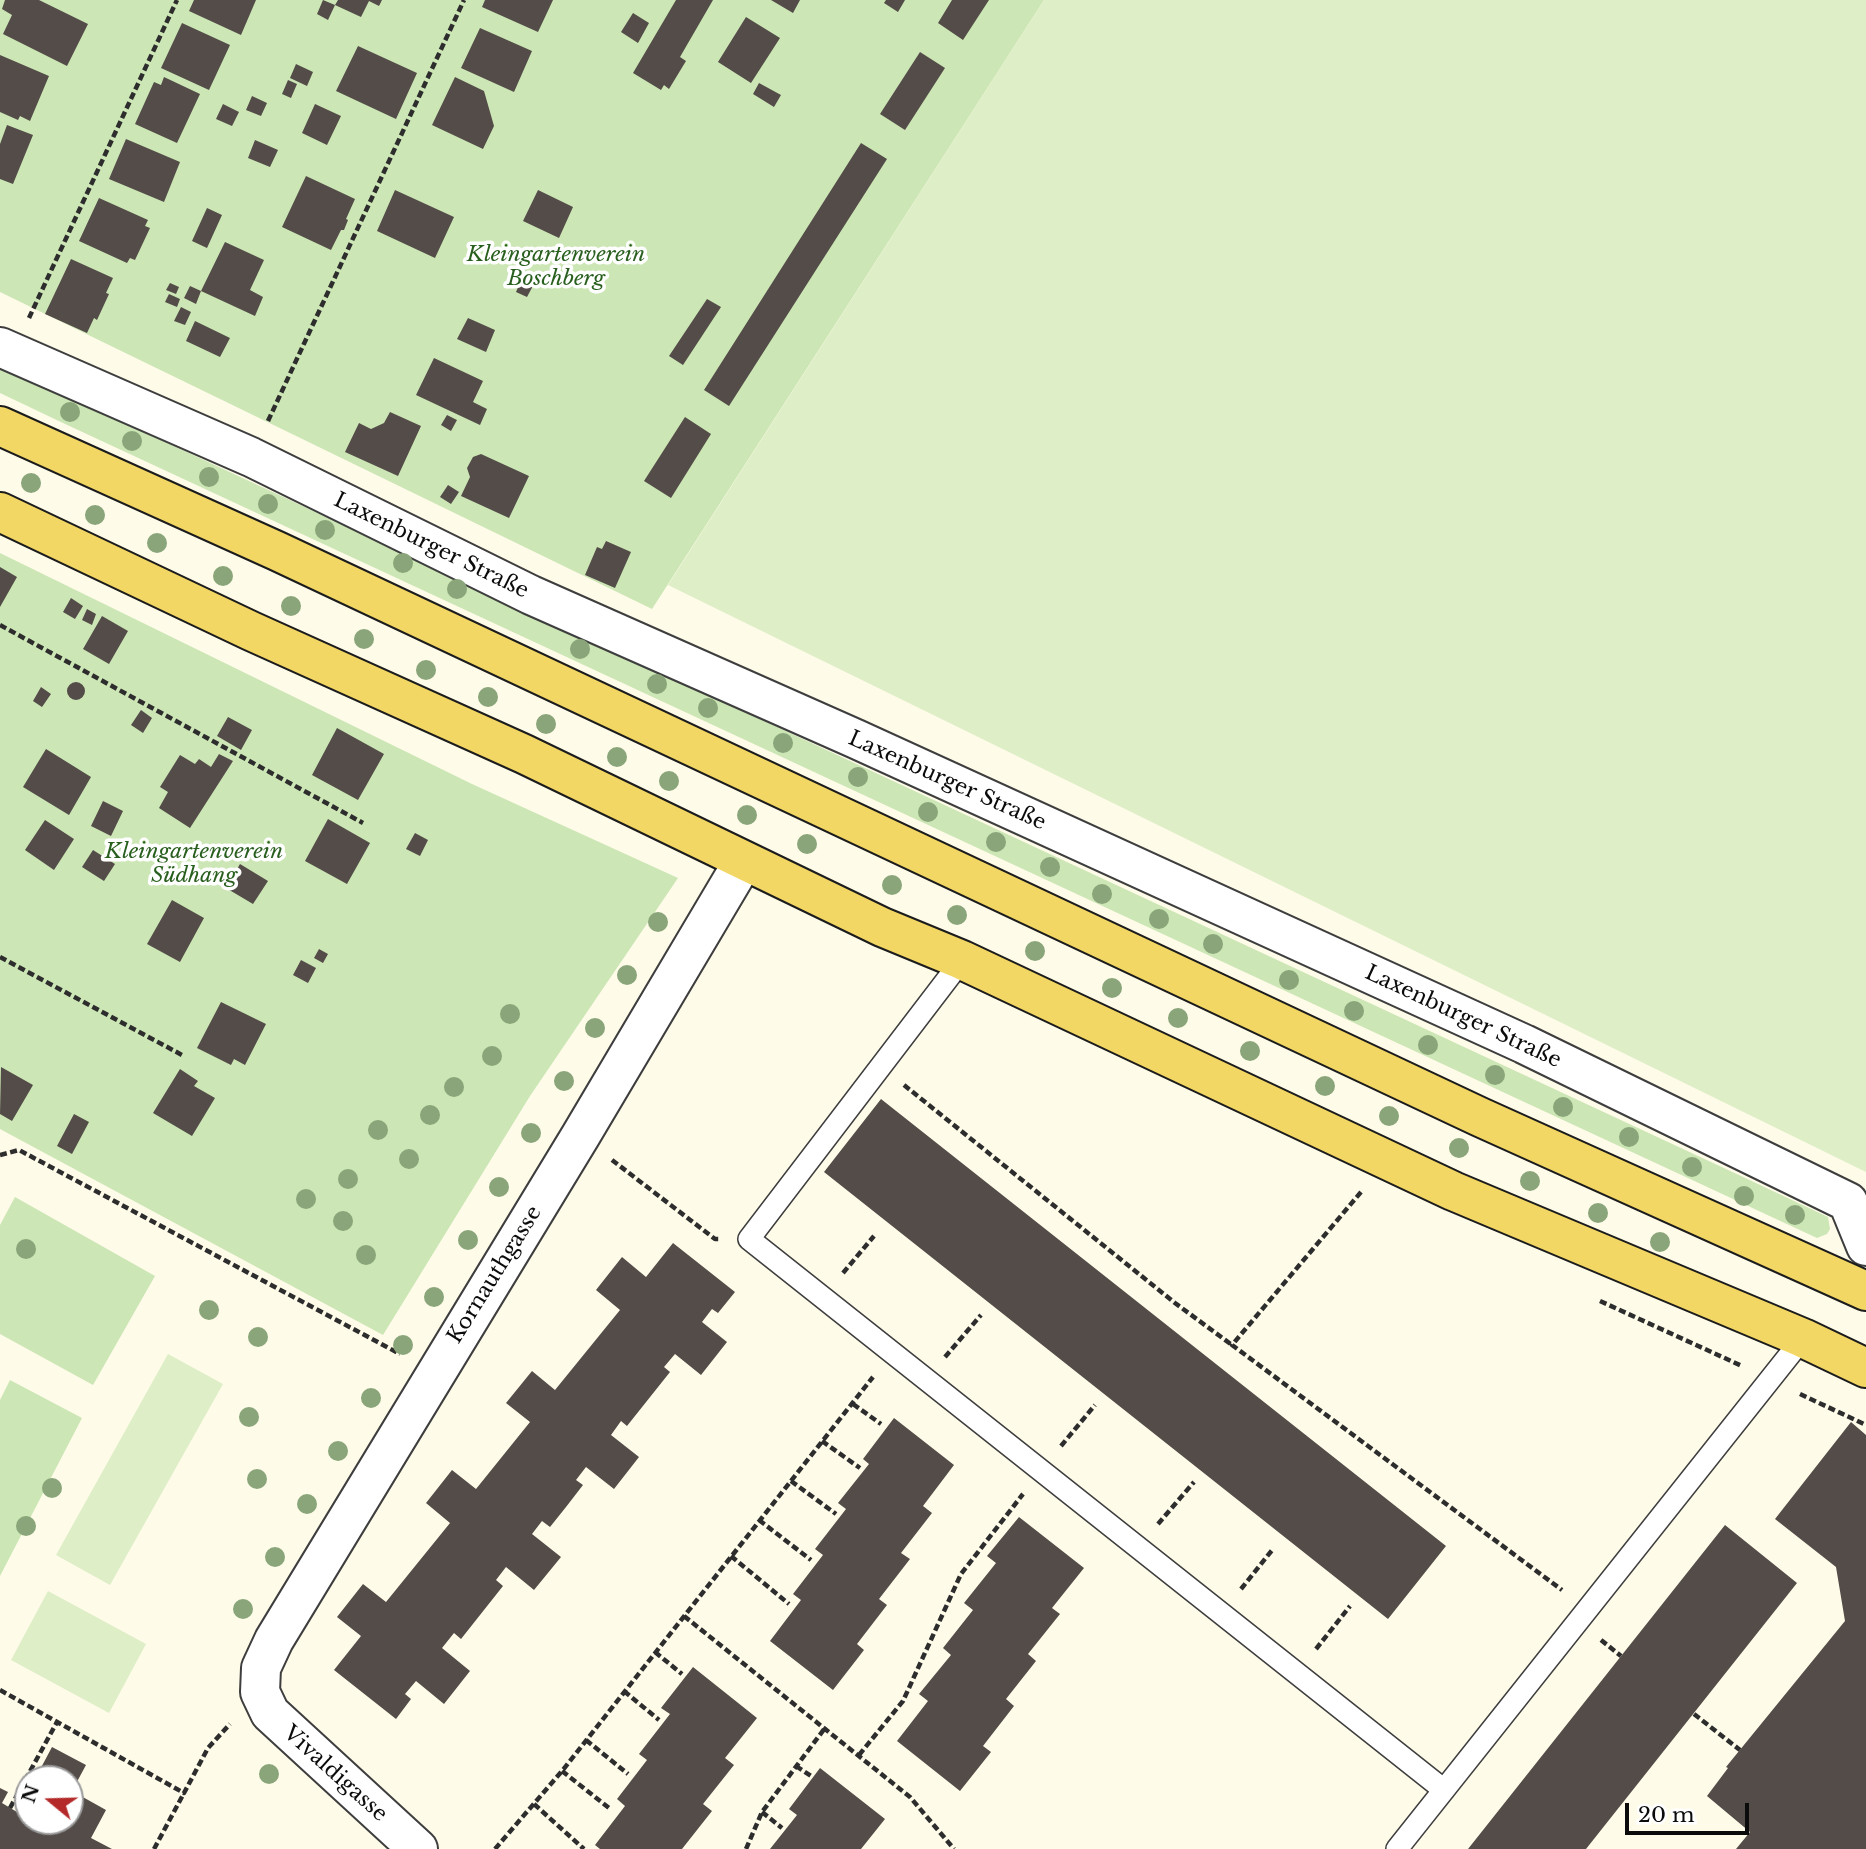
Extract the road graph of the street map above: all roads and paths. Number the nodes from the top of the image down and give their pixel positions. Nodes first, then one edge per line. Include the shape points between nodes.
1 (177, 0) edge
2 (464, 0) edge
3 (6, 350) edge
4 (0, 426) edge
5 (251, 457) junction
6 (0, 512) edge
7 (0, 625) edge
8 (363, 822) dead end
9 (743, 862) junction
10 (0, 957) edge
11 (962, 960) junction
12 (182, 1055) dead end
13 (881, 1066) junction
14 (581, 1135) junction
15 (1374, 1152) junction
16 (0, 1155) edge
17 (874, 1236) dead end
18 (715, 1240) dead end
19 (1866, 1246) edge
20 (1866, 1292) edge
21 (824, 1297) junction
22 (981, 1315) dead end
23 (1803, 1338) junction
24 (1232, 1345) junction
25 (893, 1352) junction
26 (1866, 1368) edge
27 (435, 1373) junction
28 (926, 1379) junction
29 (853, 1404) junction
30 (1095, 1405) dead end
31 (881, 1424) dead end
32 (822, 1441) junction
33 (860, 1468) dead end
34 (1042, 1470) junction
35 (791, 1480) junction
36 (1194, 1482) dead end
37 (836, 1514) dead end
38 (759, 1520) junction
39 (1139, 1547) junction
40 (1273, 1549) dead end
41 (731, 1556) junction
42 (811, 1560) dead end
43 (789, 1604) dead end
44 (1350, 1606) dead end
45 (1588, 1609) junction
46 (1223, 1613) junction
47 (684, 1616) junction
48 (655, 1652) junction
49 (1297, 1672) junction
50 (682, 1674) dead end
51 (0, 1690) edge
52 (624, 1691) junction
53 (260, 1692) junction
54 (1693, 1713) dead end
55 (659, 1720) dead end
56 (57, 1722) junction
57 (825, 1728) junction
58 (586, 1740) junction
59 (1740, 1750) dead end
60 (859, 1755) junction
61 (796, 1766) junction
62 (562, 1771) junction
63 (628, 1774) dead end
64 (811, 1776) dead end
65 (1444, 1790) junction
66 (184, 1793) junction
67 (534, 1804) junction
68 (10, 1808) dead end
69 (609, 1808) dead end
70 (762, 1812) junction
71 (782, 1828) dead end
72 (154, 1849) edge
73 (418, 1849) edge
74 (495, 1849) edge
75 (584, 1849) edge
76 (747, 1849) edge
77 (954, 1849) edge
78 (1397, 1849) edge

1 - 3 path
2 - 5 path
3 - 5 street, Laxenburger Straße
4 - 20 main road via 277,551 1480,1117
5 - 19 street, Laxenburger Straße via 531,595 1474,1021 1848,1202
6 - 9 main road via 524,754
7 - 8 path
9 - 11 main road
9 - 14 street, Kornauthgasse
10 - 12 path
11 - 13 lane
11 - 15 main road
13 - 21 lane via 749,1239
13 - 24 path
14 - 18 path
14 - 27 street, Kornauthgasse
15 - 23 main road via 1453,1191
15 - 24 path via 1360,1195
16 - 27 path via 19,1150
17 - 21 path
21 - 25 lane
22 - 28 path
23 - 26 main road
23 - 45 lane
24 - 45 path
25 - 28 lane
25 - 29 path
27 - 53 street, Kornauthgasse via 270,1647 261,1668
28 - 34 lane
29 - 31 path
29 - 32 path
30 - 34 path
32 - 33 path
32 - 35 path
34 - 39 lane
34 - 60 path via 961,1574 903,1701
35 - 37 path
35 - 38 path
36 - 39 path
38 - 41 path
38 - 42 path
39 - 46 lane
40 - 46 path
41 - 43 path
41 - 47 path
44 - 49 path
45 - 65 lane
46 - 49 lane
47 - 48 path
47 - 57 path
48 - 50 path
48 - 52 path
49 - 65 lane
51 - 56 path
52 - 55 path
52 - 58 path
53 - 66 path via 208,1748
53 - 73 street, Vivaldigasse via 270,1713 286,1730
54 - 59 path
56 - 66 path
56 - 68 path
57 - 60 path
57 - 61 path
58 - 62 path
58 - 63 path
60 - 77 path via 910,1797
61 - 64 path
61 - 70 path
62 - 67 path
62 - 69 path
65 - 78 lane
66 - 72 path
67 - 74 path
67 - 75 path
70 - 71 path
70 - 76 path

